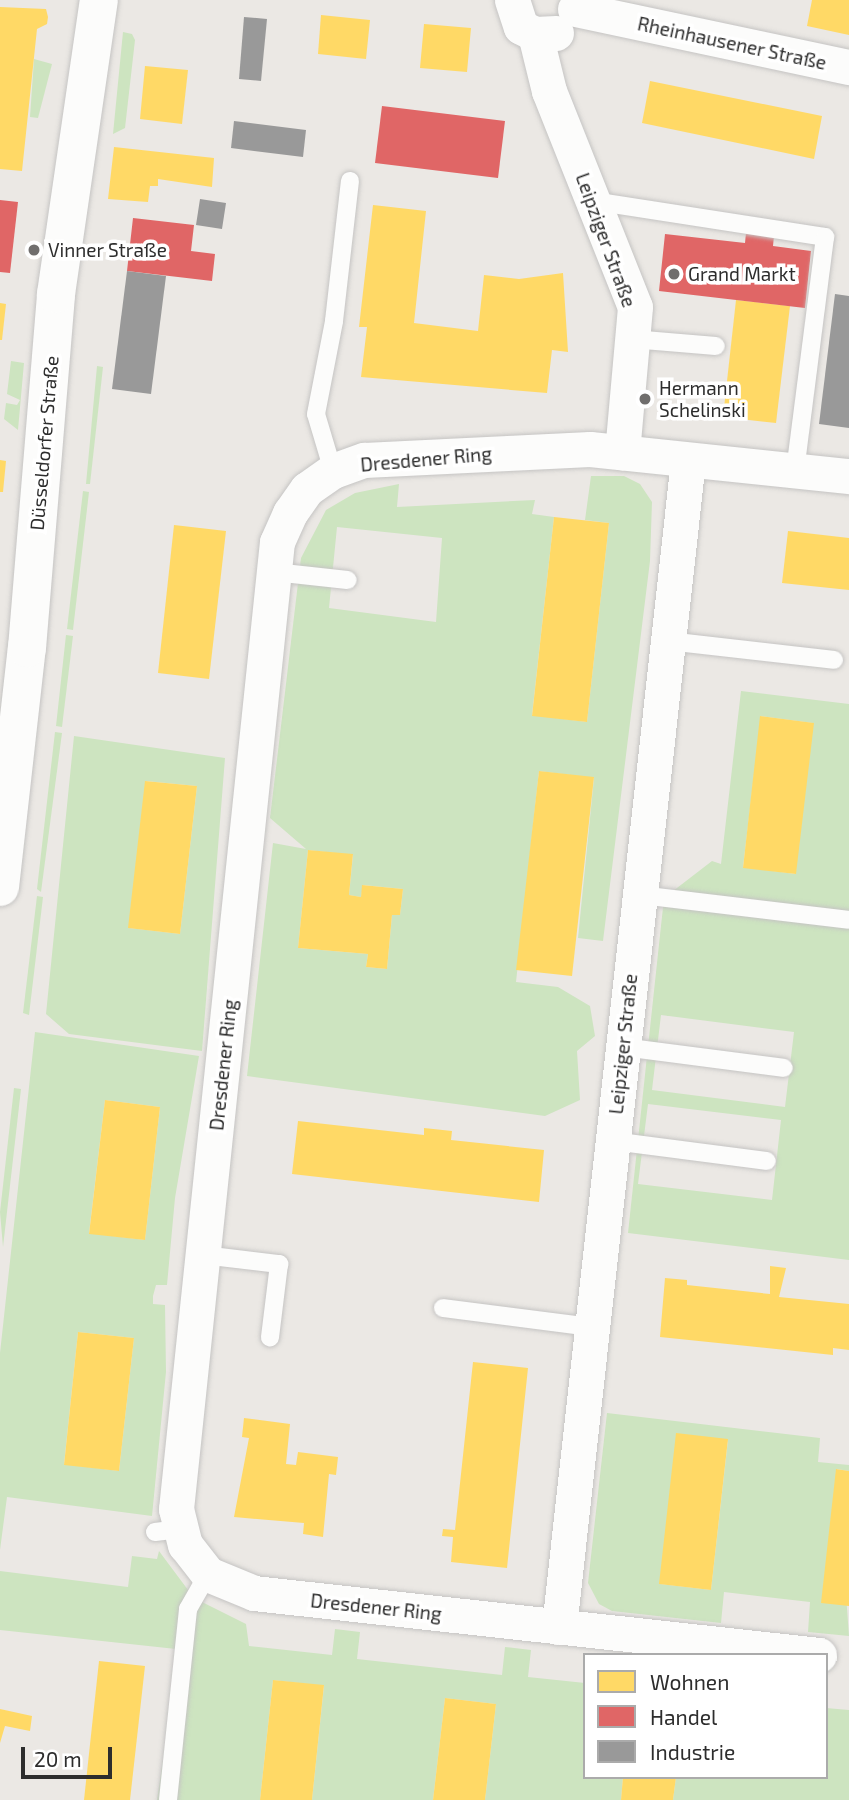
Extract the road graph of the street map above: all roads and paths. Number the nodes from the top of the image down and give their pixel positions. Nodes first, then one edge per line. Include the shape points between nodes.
1 (99, 0) edge
2 (512, 0) edge
3 (575, 5) edge
4 (535, 34) junction
5 (849, 67) edge
6 (350, 181) dead end
7 (593, 201) junction
8 (632, 339) junction
9 (716, 346) dead end
10 (622, 452) junction
11 (688, 460) junction
12 (333, 471) junction
13 (795, 471) junction
14 (849, 476) edge
15 (274, 572) junction
16 (348, 580) dead end
17 (668, 641) junction
18 (834, 660) dead end
19 (0, 887) edge
20 (640, 895) junction
21 (849, 920) edge
22 (623, 1047) junction
23 (784, 1068) dead end
24 (613, 1141) junction
25 (767, 1161) dead end
26 (202, 1255) junction
27 (443, 1308) dead end
28 (592, 1327) junction
29 (270, 1337) dead end
30 (208, 1574) junction
31 (559, 1628) junction
32 (800, 1653) edge
33 (828, 1656) edge
34 (849, 1658) edge
35 (168, 1800) edge

1 - 19 main road, Düsseldorfer Straße via 57,294 27,648
2 - 4 street via 516,21
3 - 4 street, Rheinhausener Straße via 565,27 556,33
3 - 5 street, Rheinhausener Straße
4 - 7 street, Leipziger Straße via 549,91
6 - 12 lane via 334,321 316,414
7 - 8 street, Leipziger Straße via 635,307
7 - 13 lane via 825,237
8 - 9 lane
8 - 10 street, Leipziger Straße
10 - 11 street, Dresdener Ring
10 - 12 street, Dresdener Ring via 590,449 364,460
11 - 13 street, Dresdener Ring
11 - 17 street, Leipziger Straße
12 - 15 street, Dresdener Ring via 307,489 290,513 277,542
13 - 14 street, Dresdener Ring
15 - 16 lane
15 - 26 street, Dresdener Ring
17 - 18 lane
17 - 20 street, Leipziger Straße
20 - 21 lane
20 - 22 street, Leipziger Straße
22 - 23 lane
22 - 24 street, Leipziger Straße
24 - 25 lane
24 - 28 street, Leipziger Straße
26 - 29 lane via 279,1264
26 - 30 street, Dresdener Ring via 167,1530
27 - 28 lane
28 - 31 street, Leipziger Straße
30 - 31 street, Dresdener Ring via 254,1594
30 - 35 lane via 188,1609
31 - 32 street, Dresdener Ring
33 - 34 street

